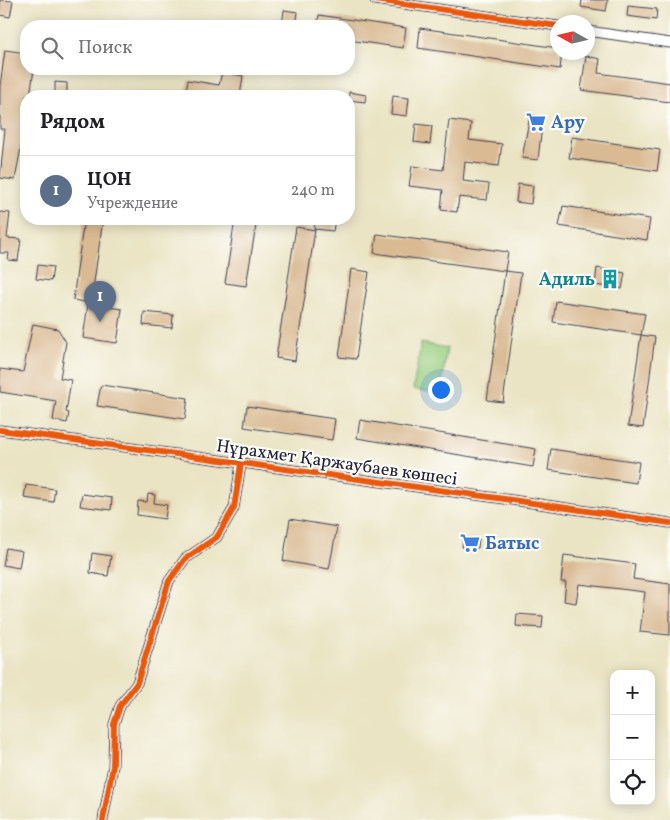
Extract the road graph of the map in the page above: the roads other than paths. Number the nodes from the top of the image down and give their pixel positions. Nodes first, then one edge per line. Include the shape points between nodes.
1 (375, 0) edge
2 (550, 25) edge
3 (595, 32) edge
4 (670, 43) edge
5 (0, 430) edge
6 (241, 464) junction
7 (670, 523) edge
8 (103, 820) edge

1 - 2 street
3 - 4 street
5 - 6 street, Нұрахмет Қаржаубаев көшесі
6 - 7 street, Нұрахмет Қаржаубаев көшесі
6 - 8 street via 234,508 217,537 197,549 174,572 137,682 120,706 114,724 113,766

